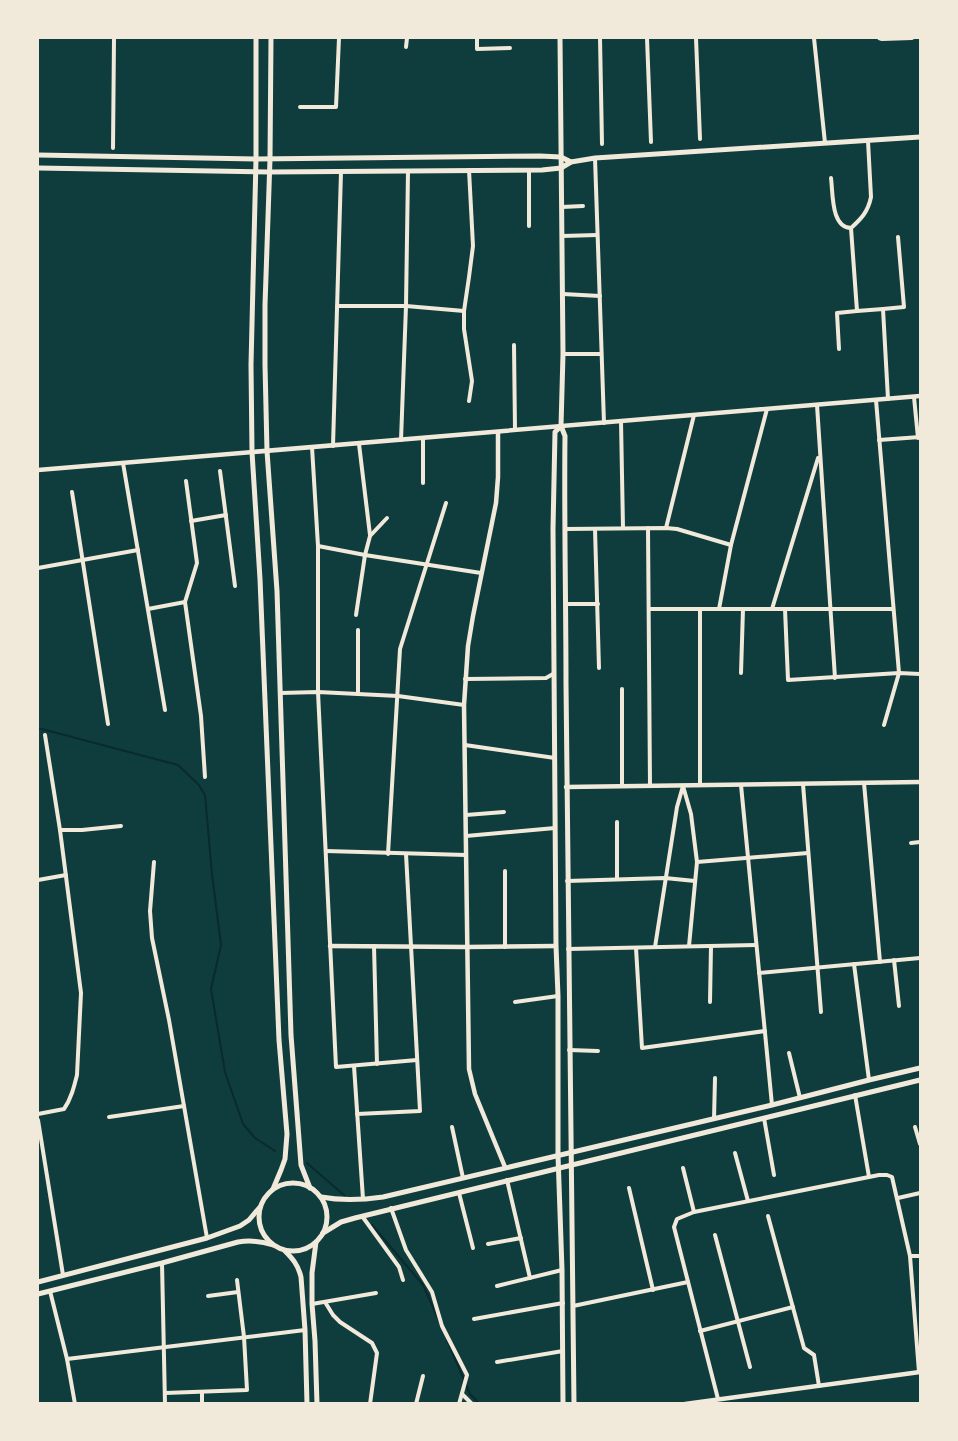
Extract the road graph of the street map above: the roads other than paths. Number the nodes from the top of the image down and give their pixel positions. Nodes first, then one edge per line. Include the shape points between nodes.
1 (114, 38) edge
2 (256, 38) edge
3 (271, 38) edge
4 (339, 38) edge
5 (407, 38) edge
6 (477, 38) edge
7 (560, 38) edge
8 (600, 38) edge
9 (648, 38) edge
10 (696, 38) edge
11 (814, 38) edge
12 (879, 38) edge
13 (912, 38) edge
14 (406, 47) dead end
15 (510, 48) dead end
16 (300, 107) dead end
17 (921, 137) edge
18 (700, 139) dead end
19 (868, 141) junction
20 (651, 142) dead end
21 (825, 143) junction
22 (602, 144) dead end
23 (113, 147) dead end
24 (38, 155) edge
25 (561, 157) junction
26 (378, 158) junction
27 (595, 158) junction
28 (256, 159) junction
29 (270, 159) junction
30 (571, 162) junction
31 (38, 168) edge
32 (561, 168) junction
33 (469, 170) junction
34 (529, 170) junction
35 (377, 171) junction
36 (408, 171) junction
37 (255, 172) junction
38 (269, 172) junction
39 (341, 172) junction
40 (831, 178) dead end
41 (583, 206) dead end
42 (561, 207) junction
43 (529, 226) dead end
44 (851, 228) junction
45 (562, 236) junction
46 (597, 236) junction
47 (898, 237) dead end
48 (563, 294) junction
49 (600, 296) junction
50 (337, 306) junction
51 (405, 306) junction
52 (883, 309) junction
53 (464, 311) junction
54 (857, 311) junction
55 (514, 345) dead end
56 (839, 349) dead end
57 (563, 354) junction
58 (602, 354) junction
59 (251, 365) junction
60 (265, 365) junction
61 (921, 396) edge
62 (914, 397) junction
63 (888, 399) junction
64 (876, 400) junction
65 (469, 401) dead end
66 (817, 405) junction
67 (767, 409) junction
68 (694, 415) junction
69 (621, 422) junction
70 (604, 423) junction
71 (561, 426) junction
72 (515, 430) junction
73 (498, 432) junction
74 (919, 437) edge
75 (423, 438) junction
76 (401, 440) junction
77 (879, 440) junction
78 (359, 444) junction
79 (333, 446) junction
80 (312, 447) junction
81 (267, 451) junction
82 (252, 452) junction
83 (820, 453) junction
84 (123, 463) junction
85 (38, 471) edge
86 (220, 471) dead end
87 (186, 481) dead end
88 (423, 483) dead end
89 (72, 492) dead end
90 (446, 503) dead end
91 (226, 515) junction
92 (387, 518) dead end
93 (191, 521) junction
94 (623, 528) junction
95 (648, 528) junction
96 (666, 528) junction
97 (564, 529) junction
98 (596, 529) junction
99 (370, 536) junction
100 (731, 545) junction
101 (318, 546) junction
102 (138, 550) junction
103 (365, 555) junction
104 (82, 560) junction
105 (428, 564) junction
106 (38, 568) edge
107 (481, 573) junction
108 (235, 586) dead end
109 (185, 602) junction
110 (566, 604) junction
111 (598, 604) junction
112 (148, 609) junction
113 (649, 609) junction
114 (700, 609) junction
115 (719, 609) junction
116 (743, 609) junction
117 (772, 609) junction
118 (785, 609) junction
119 (830, 609) junction
120 (893, 609) junction
121 (356, 615) dead end
122 (357, 630) dead end
123 (599, 668) dead end
124 (554, 673) junction
125 (741, 673) dead end
126 (899, 673) junction
127 (921, 674) edge
128 (835, 678) junction
129 (465, 679) junction
130 (622, 689) dead end
131 (318, 692) junction
132 (280, 693) junction
133 (358, 694) junction
134 (398, 696) junction
135 (464, 705) junction
136 (554, 709) junction
137 (566, 709) junction
138 (165, 710) dead end
139 (108, 724) dead end
140 (884, 725) dead end
141 (45, 735) dead end
142 (465, 745) junction
143 (556, 759) junction
144 (205, 777) dead end
145 (283, 777) junction
146 (268, 778) junction
147 (921, 782) edge
148 (864, 783) junction
149 (803, 784) junction
150 (700, 785) junction
151 (741, 785) junction
152 (622, 786) junction
153 (650, 786) junction
154 (683, 786) junction
155 (566, 787) junction
156 (504, 812) dead end
157 (466, 815) junction
158 (617, 822) dead end
159 (121, 826) dead end
160 (555, 828) junction
161 (60, 830) junction
162 (466, 836) junction
163 (921, 842) edge
164 (910, 843) dead end
165 (326, 851) junction
166 (808, 853) junction
167 (388, 854) junction
168 (406, 854) junction
169 (466, 855) junction
170 (555, 856) junction
171 (567, 856) junction
172 (748, 858) junction
173 (154, 862) dead end
174 (697, 862) junction
175 (505, 871) dead end
176 (66, 875) junction
177 (665, 878) junction
178 (617, 879) junction
179 (38, 880) edge
180 (567, 881) junction
181 (695, 881) junction
182 (756, 945) junction
183 (330, 946) junction
184 (374, 946) junction
185 (412, 946) junction
186 (556, 946) junction
187 (689, 946) junction
188 (711, 946) junction
189 (467, 947) junction
190 (505, 947) junction
191 (655, 947) junction
192 (636, 948) junction
193 (568, 949) junction
194 (921, 958) edge
195 (894, 960) junction
196 (880, 962) junction
197 (854, 964) junction
198 (817, 967) junction
199 (759, 973) junction
200 (558, 996) junction
201 (515, 1002) dead end
202 (710, 1002) dead end
203 (899, 1006) dead end
204 (821, 1012) dead end
205 (765, 1031) junction
206 (569, 1050) junction
207 (598, 1051) dead end
208 (789, 1053) dead end
209 (417, 1060) junction
210 (377, 1064) junction
211 (354, 1066) junction
212 (921, 1068) edge
213 (715, 1078) dead end
214 (869, 1080) junction
215 (921, 1080) edge
216 (872, 1092) junction
217 (855, 1095) junction
218 (800, 1098) junction
219 (772, 1105) junction
220 (184, 1106) junction
221 (38, 1114) edge
222 (357, 1114) junction
223 (109, 1118) dead end
224 (764, 1118) junction
225 (714, 1119) junction
226 (38, 1120) edge
227 (452, 1127) dead end
228 (915, 1127) dead end
229 (921, 1144) edge
230 (571, 1152) junction
231 (735, 1153) dead end
232 (558, 1155) junction
233 (571, 1165) junction
234 (505, 1167) junction
235 (558, 1168) junction
236 (683, 1168) dead end
237 (774, 1175) dead end
238 (869, 1177) junction
239 (464, 1179) junction
240 (507, 1180) junction
241 (310, 1188) junction
242 (629, 1188) dead end
243 (273, 1189) junction
244 (459, 1192) junction
245 (921, 1193) edge
246 (321, 1197) junction
247 (898, 1198) junction
248 (363, 1200) junction
249 (748, 1201) junction
250 (260, 1207) junction
251 (392, 1208) junction
252 (694, 1212) junction
253 (362, 1216) junction
254 (768, 1216) dead end
255 (323, 1233) junction
256 (715, 1235) dead end
257 (207, 1238) junction
258 (520, 1238) junction
259 (316, 1242) junction
260 (488, 1244) dead end
261 (273, 1245) junction
262 (473, 1248) dead end
263 (283, 1250) junction
264 (910, 1256) junction
265 (921, 1256) edge
266 (162, 1263) junction
267 (562, 1270) junction
268 (63, 1275) junction
269 (530, 1278) junction
270 (237, 1280) dead end
271 (403, 1280) dead end
272 (38, 1282) edge
273 (688, 1282) junction
274 (497, 1286) dead end
275 (653, 1290) junction
276 (50, 1291) junction
277 (238, 1292) junction
278 (376, 1293) dead end
279 (38, 1294) edge
280 (208, 1296) dead end
281 (325, 1302) junction
282 (563, 1303) junction
283 (312, 1304) junction
284 (573, 1306) junction
285 (793, 1307) junction
286 (918, 1314) edge
287 (474, 1318) dead end
288 (737, 1322) junction
289 (305, 1330) junction
290 (700, 1331) junction
291 (244, 1337) junction
292 (164, 1346) junction
293 (563, 1351) junction
294 (67, 1359) junction
295 (497, 1362) dead end
296 (750, 1367) dead end
297 (920, 1372) edge
298 (423, 1376) dead end
299 (819, 1386) junction
300 (202, 1392) junction
301 (165, 1393) junction
302 (462, 1394) junction
303 (718, 1399) junction
304 (75, 1404) edge
305 (165, 1404) edge
306 (202, 1404) edge
307 (307, 1404) edge
308 (317, 1404) edge
309 (370, 1404) edge
310 (416, 1404) edge
311 (459, 1404) edge
312 (472, 1404) edge
313 (563, 1404) edge
314 (574, 1404) edge
315 (686, 1404) edge

1 - 23 street
2 - 28 main road
3 - 29 main road
4 - 16 street via 336,107
5 - 14 street
6 - 15 street via 477,49
7 - 25 main road
8 - 22 street
9 - 20 street
10 - 18 street
11 - 21 street
12 - 13 street
17 - 19 main road
19 - 21 main road
19 - 44 street via 870,203
21 - 27 main road
24 - 28 main road
25 - 26 main road
25 - 30 main road
25 - 32 main road
26 - 29 main road
26 - 35 main road
27 - 30 main road
27 - 46 street
28 - 29 main road
28 - 37 main road
29 - 38 main road
30 - 32 main road
31 - 37 main road
32 - 34 main road
32 - 42 main road
33 - 34 main road
33 - 36 main road
33 - 53 street via 473,246
34 - 43 street
35 - 36 main road
35 - 39 main road
36 - 51 street
37 - 38 main road
37 - 59 main road
38 - 39 main road
38 - 60 main road
39 - 50 street
40 - 44 street via 838,221
41 - 42 street
42 - 45 main road
44 - 54 street
45 - 46 street
45 - 48 main road
46 - 49 street
47 - 52 street via 903,307
48 - 49 street
48 - 57 main road
49 - 58 street
50 - 51 street
50 - 79 street
51 - 53 street
51 - 76 street
52 - 54 street
52 - 63 street
53 - 65 street via 472,381
54 - 56 street via 837,313
55 - 72 street
57 - 58 street
57 - 71 main road
58 - 70 street
59 - 60 main road
59 - 82 main road
60 - 81 main road
61 - 62 street
62 - 63 street
62 - 74 street
63 - 64 street
64 - 66 street
64 - 77 street
66 - 67 street
66 - 83 street
67 - 68 street
67 - 100 street
68 - 69 street
68 - 96 street
69 - 70 street
69 - 94 street
70 - 71 street
71 - 72 street
71 - 97 main road via 565,436
71 - 124 main road via 555,432
72 - 73 street
73 - 75 street
73 - 107 street via 496,503
74 - 77 street
75 - 76 street
75 - 88 street
76 - 78 street
77 - 120 street
78 - 79 street
78 - 99 street
79 - 80 street
80 - 81 street
80 - 101 street
81 - 82 street
81 - 132 main road
82 - 84 street
82 - 146 main road
83 - 117 street
83 - 119 street
84 - 85 street
84 - 102 street
86 - 91 street
87 - 93 street
89 - 104 street
90 - 105 street
91 - 93 street
91 - 108 street
92 - 99 street
93 - 109 street via 197,563
94 - 95 street
94 - 98 street
95 - 96 street
95 - 113 street
96 - 100 street
97 - 98 street
97 - 110 main road
98 - 111 street
99 - 103 street
100 - 115 street
101 - 103 street
101 - 131 street
102 - 104 street
102 - 112 street
103 - 105 street
103 - 121 street
104 - 106 street
104 - 139 street
105 - 107 street
105 - 134 street via 400,649
107 - 129 street
109 - 112 street
109 - 144 street
110 - 111 street
110 - 137 main road
111 - 123 street
112 - 138 street
113 - 114 street
113 - 153 street
114 - 115 street
114 - 150 street
115 - 116 street
116 - 117 street
116 - 125 street
117 - 118 street
118 - 119 street
118 - 128 street via 788,680
119 - 120 street
119 - 128 street
120 - 126 street
122 - 133 street
124 - 129 street via 546,678
124 - 136 main road
126 - 127 street
126 - 128 street
126 - 140 street
129 - 135 street
130 - 152 street
131 - 132 street
131 - 133 street
131 - 165 street
132 - 145 main road
133 - 134 street
134 - 135 street
134 - 167 street
135 - 142 street
136 - 137 main road
136 - 143 main road
137 - 155 main road
141 - 161 street
142 - 143 street
142 - 157 street
143 - 160 main road
145 - 146 main road
145 - 241 main road via 293,1066 301,1165
146 - 243 main road via 287,1134 285,1159
147 - 148 street
148 - 149 street
148 - 196 street
149 - 151 street
149 - 166 street
150 - 151 street
150 - 154 street
151 - 172 street
152 - 153 street
152 - 155 street
153 - 154 street
154 - 174 street
154 - 177 street
155 - 171 main road
156 - 157 street
157 - 162 street
158 - 178 street
159 - 161 street
160 - 162 street
160 - 170 main road
161 - 176 street
162 - 169 street
163 - 164 street
165 - 167 street
165 - 183 street
166 - 172 street
166 - 198 street
167 - 168 street
168 - 169 street
168 - 185 street
169 - 189 street
170 - 171 main road
170 - 186 main road
171 - 180 main road
172 - 174 street
172 - 182 street
173 - 220 street via 152,938
174 - 181 street
175 - 190 street
176 - 179 street
176 - 221 street via 81,993 77,1075 64,1109
177 - 178 street
177 - 181 street
177 - 191 street
178 - 180 street
180 - 193 main road
181 - 187 street
182 - 188 street
182 - 199 street
183 - 184 street
183 - 211 street via 336,1068
184 - 185 street
184 - 210 street
185 - 189 street
185 - 209 street
186 - 190 street
186 - 200 main road
187 - 188 street
187 - 191 street
188 - 202 street
189 - 190 street
189 - 234 street via 469,1069
191 - 192 street
192 - 193 street
192 - 205 street via 642,1048
193 - 206 main road
194 - 195 street
195 - 196 street
195 - 203 street
196 - 197 street
197 - 198 street
197 - 214 street
198 - 199 street
198 - 204 street
199 - 205 street
200 - 201 street
200 - 232 main road
205 - 219 street
206 - 207 street
206 - 230 main road
208 - 218 street
209 - 210 street
209 - 222 street via 420,1112
210 - 211 street
211 - 222 street
212 - 214 main road
213 - 225 street
214 - 216 main road
214 - 218 main road
215 - 216 main road
216 - 217 main road
217 - 224 main road
217 - 238 street
218 - 219 main road
219 - 225 main road
220 - 223 street
220 - 257 street
222 - 248 street
224 - 233 main road
224 - 237 street
225 - 230 main road
226 - 268 street
227 - 239 street
228 - 229 street
230 - 232 main road
230 - 233 main road
231 - 249 street
232 - 234 main road
232 - 235 main road
233 - 235 main road
233 - 284 main road
234 - 239 main road
235 - 240 main road
235 - 267 main road
236 - 252 street
238 - 247 street via 892,1177
238 - 249 street
239 - 248 main road
240 - 244 main road
240 - 258 street
241 - 243 main road via 291,1183
241 - 246 main road
242 - 275 street
243 - 250 main road
244 - 251 main road
244 - 262 street
245 - 247 street
246 - 248 main road
246 - 255 main road via 327,1215
247 - 264 street
249 - 252 street
250 - 257 main road via 240,1226
250 - 261 main road via 260,1228
251 - 253 main road
251 - 302 street via 406,1250 432,1292 442,1326 467,1375
252 - 273 street via 677,1219 674,1227
253 - 255 main road
253 - 271 street via 399,1267
254 - 285 street
255 - 259 main road
256 - 288 street
257 - 268 main road
258 - 260 street
258 - 269 street
259 - 263 main road via 306,1249
259 - 283 main road
261 - 263 main road
261 - 266 main road via 250,1240
263 - 289 main road via 299,1269
264 - 265 street
264 - 286 street
266 - 276 main road
266 - 292 street
267 - 269 street
267 - 282 main road
268 - 272 main road
269 - 274 street
270 - 277 street
273 - 275 street
273 - 290 street
275 - 284 street
276 - 279 main road
276 - 294 street
277 - 280 street
277 - 291 street
278 - 281 street
281 - 283 street
281 - 309 street via 340,1322 372,1344 378,1353
282 - 287 street
282 - 293 main road
283 - 308 main road
284 - 314 main road
285 - 288 street
285 - 299 street via 804,1348 814,1355
286 - 297 street
288 - 290 street
288 - 296 street
289 - 291 street
289 - 307 main road
290 - 303 street
291 - 292 street
291 - 300 street via 247,1390
292 - 294 street
292 - 301 street
293 - 295 street
293 - 313 main road
294 - 304 street
297 - 299 street
298 - 310 street
299 - 303 street
300 - 301 street
300 - 306 street
301 - 305 street
302 - 311 street
302 - 312 street
303 - 315 street

